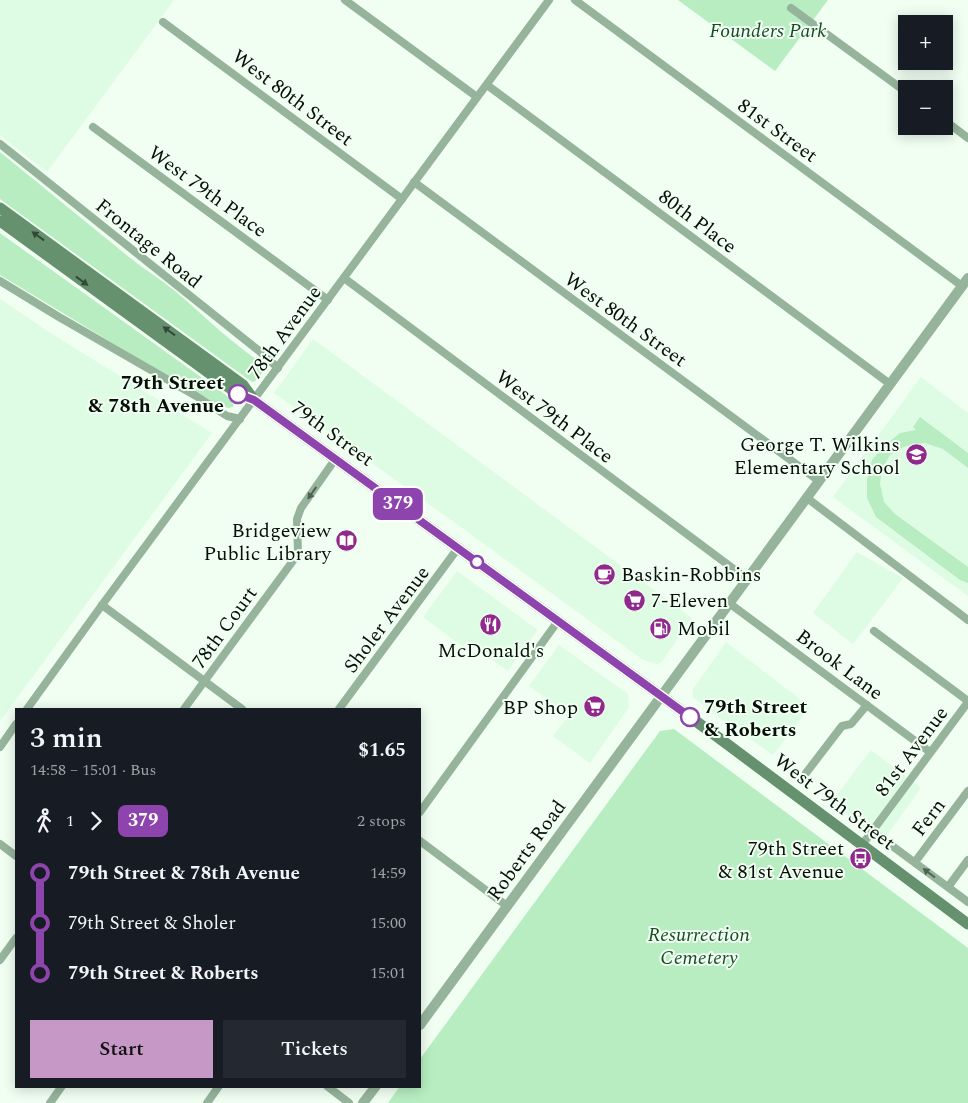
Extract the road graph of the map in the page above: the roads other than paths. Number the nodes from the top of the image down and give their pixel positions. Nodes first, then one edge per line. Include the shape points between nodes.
1 (345, 0) edge
2 (549, 0) edge
3 (575, 0) edge
4 (791, 8) dead end
5 (163, 22) dead end
6 (487, 85) junction
7 (898, 86) edge
8 (477, 98) junction
9 (93, 127) dead end
10 (953, 127) edge
11 (968, 138) edge
12 (0, 144) edge
13 (414, 182) junction
14 (402, 198) junction
15 (0, 208) edge
16 (0, 221) edge
17 (344, 278) junction
18 (0, 281) edge
19 (965, 282) edge
20 (328, 300) junction
21 (278, 368) junction
22 (890, 384) junction
23 (254, 400) junction
24 (240, 419) junction
25 (336, 458) junction
26 (819, 481) junction
27 (806, 498) junction
28 (458, 548) junction
29 (747, 579) junction
30 (729, 603) junction
31 (102, 605) junction
32 (968, 620) edge
33 (558, 621) junction
34 (874, 632) dead end
35 (204, 681) junction
36 (661, 696) junction
37 (968, 701) edge
38 (867, 705) junction
39 (28, 708) edge
40 (185, 708) edge
41 (241, 708) edge
42 (340, 708) edge
43 (15, 725) edge
44 (0, 746) edge
45 (930, 752) junction
46 (806, 773) dead end
47 (968, 791) edge
48 (421, 811) edge
49 (872, 831) junction
50 (421, 843) edge
51 (0, 844) edge
52 (862, 844) junction
53 (15, 855) edge
54 (968, 860) edge
55 (915, 862) junction
56 (948, 887) junction
57 (968, 902) edge
58 (507, 906) junction
59 (968, 924) edge
60 (15, 939) edge
61 (0, 960) edge
62 (421, 1024) edge
63 (61, 1088) edge
64 (218, 1088) edge
65 (330, 1088) edge
66 (374, 1088) edge
67 (50, 1103) edge
68 (207, 1103) edge
69 (349, 1103) edge
70 (363, 1103) edge

1 - 8 street
2 - 6 street, 78th Avenue
3 - 19 street, 81st Street
4 - 7 street
5 - 14 street, West 80th Street
6 - 8 street, 78th Avenue
6 - 22 street, 80th Place
8 - 13 street, 78th Avenue
9 - 20 street, West 79th Place
10 - 11 street
12 - 21 street, Frontage Road
13 - 14 street, 78th Avenue
13 - 26 street, West 80th Street
14 - 17 street, 78th Avenue
23 -> 15 main road, 79th Street via 243,385
16 -> 23 main road, 79th Street via 238,394
17 - 20 street, 78th Avenue
17 - 29 street, West 79th Place
18 - 24 street via 227,416
19 - 22 street, Roberts Road
20 - 21 street, 78th Avenue
21 - 23 street, 78th Avenue
22 - 26 street, Roberts Road
23 - 24 street, 78th Avenue
23 - 25 main road, 79th Street
24 - 31 street, 78th Avenue
25 - 28 main road, 79th Street
25 -> 35 street, 78th Court via 301,508 297,519 298,554
26 - 27 street, Roberts Road
27 - 29 street, Roberts Road
27 - 32 street
28 - 33 main road, 79th Street
28 - 42 street, Sholer Avenue
29 - 30 street, Roberts Road
30 - 36 street, Roberts Road
30 - 38 street, Brook Lane
31 - 35 street
31 - 39 street, 78th Avenue
33 - 36 main road, West 79th Street
33 - 48 street
34 - 37 street
35 - 40 street, 78th Court
35 - 41 street
36 - 52 main road, West 79th Street
36 - 58 street, Roberts Road
37 - 45 street, 81st Avenue
38 - 45 street, Brook Lane
38 - 46 street via 851,724 842,726
43 - 44 street
45 - 49 street, 81st Avenue
47 - 55 street, Fern
49 - 52 street, 81st Avenue
49 - 55 street
50 - 58 street
51 - 53 street
52 - 59 main road, West 79th Street
54 - 56 street
56 -> 55 street
56 - 57 street
58 - 62 street, Roberts Road
60 - 61 street
63 - 67 street
64 - 68 street
65 - 69 street
66 - 70 street

